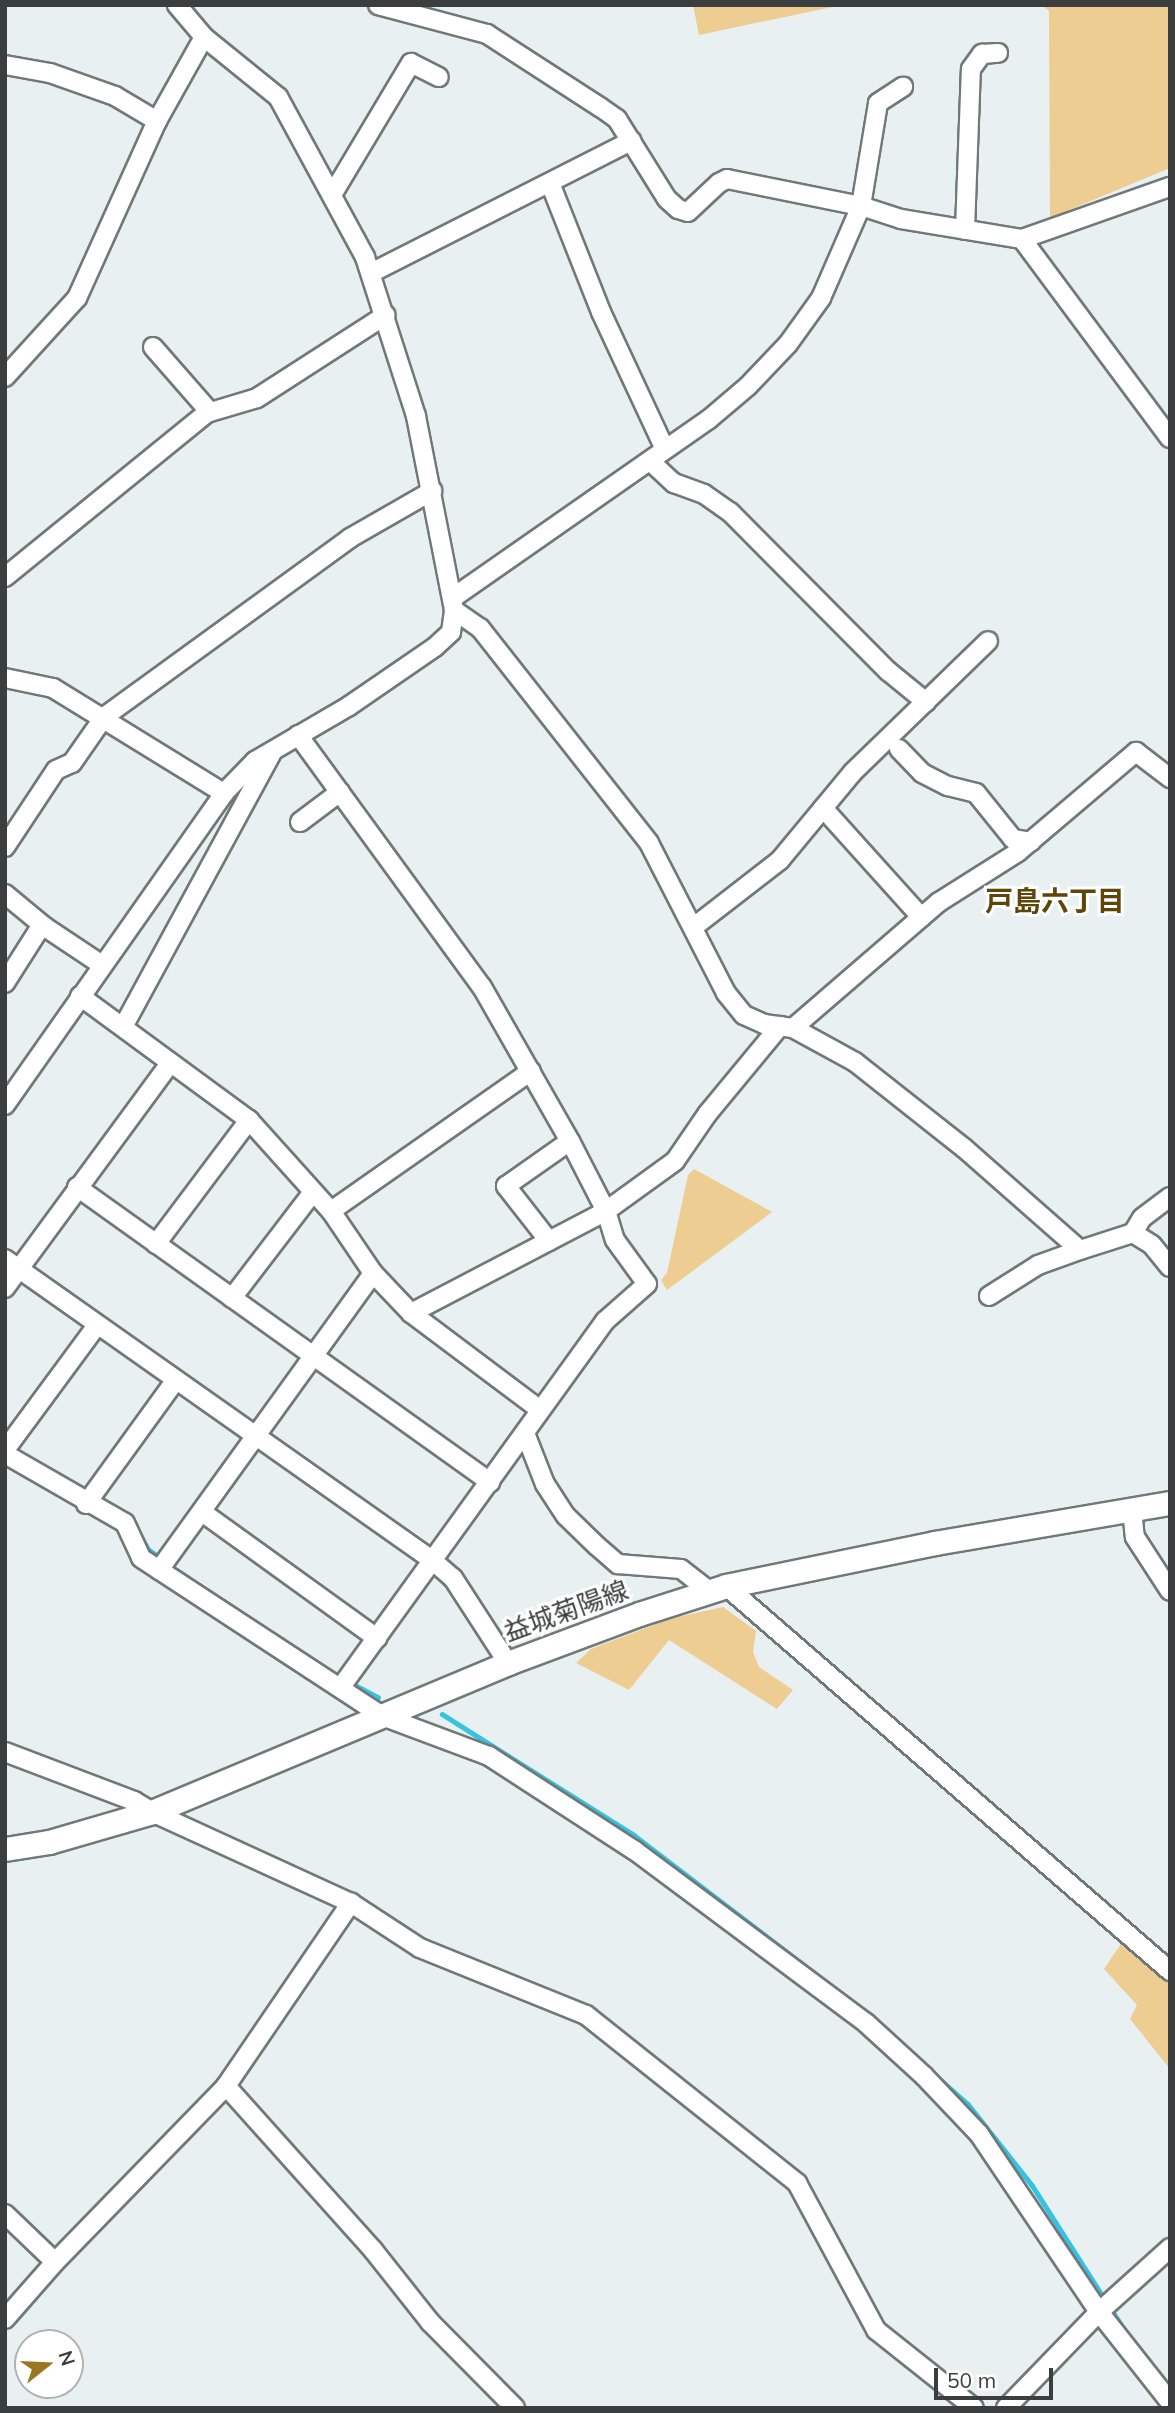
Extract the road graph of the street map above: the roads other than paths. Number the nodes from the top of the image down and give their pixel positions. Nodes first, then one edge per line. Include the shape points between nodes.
1 (177, 5) edge
2 (378, 5) edge
3 (204, 37) junction
4 (998, 53) dead end
5 (5, 65) edge
6 (439, 77) dead end
7 (903, 87) dead end
8 (157, 121) junction
9 (631, 141) junction
10 (550, 183) junction
11 (1170, 187) edge
12 (332, 195) junction
13 (861, 206) junction
14 (965, 230) junction
15 (1022, 239) junction
16 (371, 273) junction
17 (386, 315) junction
18 (153, 347) dead end
19 (5, 377) edge
20 (210, 412) junction
21 (1170, 438) edge
22 (666, 449) junction
23 (650, 461) junction
24 (432, 491) junction
25 (5, 577) edge
26 (454, 603) junction
27 (988, 641) dead end
28 (5, 678) edge
29 (926, 702) junction
30 (104, 717) junction
31 (298, 735) junction
32 (899, 749) dead end
33 (272, 750) junction
34 (1170, 778) edge
35 (340, 792) junction
36 (224, 793) junction
37 (823, 808) junction
38 (300, 822) dead end
39 (1031, 842) junction
40 (5, 847) edge
41 (5, 894) edge
42 (921, 917) junction
43 (695, 926) junction
44 (45, 927) junction
45 (102, 965) junction
46 (5, 984) edge
47 (80, 996) junction
48 (123, 1027) junction
49 (787, 1027) junction
50 (170, 1063) junction
51 (531, 1071) junction
52 (5, 1105) edge
53 (249, 1120) junction
54 (570, 1141) junction
55 (77, 1187) junction
56 (313, 1192) junction
57 (1170, 1197) edge
58 (331, 1211) junction
59 (606, 1211) junction
60 (1132, 1233) junction
61 (549, 1241) junction
62 (156, 1244) junction
63 (1080, 1250) junction
64 (12, 1264) edge
65 (1170, 1267) edge
66 (373, 1273) junction
67 (5, 1287) edge
68 (989, 1296) dead end
69 (232, 1298) junction
70 (411, 1313) junction
71 (97, 1325) junction
72 (314, 1356) junction
73 (175, 1381) junction
74 (540, 1410) junction
75 (525, 1433) junction
76 (257, 1438) junction
77 (5, 1452) edge
78 (490, 1482) junction
79 (1170, 1503) edge
80 (86, 1504) junction
81 (1132, 1510) junction
82 (202, 1512) junction
83 (432, 1560) junction
84 (159, 1570) junction
85 (718, 1589) junction
86 (1170, 1591) edge
87 (377, 1638) junction
88 (508, 1663) junction
89 (341, 1687) junction
90 (382, 1716) junction
91 (5, 1752) edge
92 (152, 1812) junction
93 (5, 1849) edge
94 (351, 1903) junction
95 (1170, 1972) edge
96 (226, 2086) junction
97 (5, 2214) edge
98 (1170, 2248) edge
99 (55, 2262) junction
100 (1099, 2312) junction
101 (5, 2319) edge
102 (1170, 2402) edge
103 (515, 2408) edge
104 (974, 2408) edge
105 (1006, 2408) edge

1 - 3 street
2 - 9 street via 487,34 617,119
3 - 8 street
3 - 12 street via 278,97
4 - 14 street via 982,54 971,69
5 - 8 street via 50,74 115,96
6 - 12 street via 411,63
7 - 13 street via 883,98 875,109
8 - 19 street via 77,298
9 - 10 street
9 - 13 street via 667,199 688,212 727,179
10 - 16 street
10 - 22 street via 601,312
11 - 15 street
12 - 16 street
13 - 14 street via 901,219
13 - 22 street via 821,298 803,325 748,386
14 - 15 street
15 - 21 street
16 - 17 street
17 - 20 street via 257,398
17 - 24 street
18 - 20 street
20 - 25 street
22 - 23 street
23 - 26 street
23 - 29 street via 674,483 704,494 730,512 888,671
24 - 26 street
24 - 30 street via 350,538
26 - 31 street via 450,632 435,647
26 - 43 street via 480,628 649,843
27 - 29 street
28 - 30 street via 53,688
29 - 37 street via 853,772
30 - 36 street
30 - 40 street via 72,763 56,770
31 - 33 street
31 - 35 street
32 - 39 street via 922,773 947,786 976,793 1013,839
33 - 36 street
33 - 48 street
34 - 39 street via 1136,752 1078,792
35 - 38 street
35 - 51 street via 482,987
36 - 45 street
37 - 42 street
37 - 43 street via 780,860
39 - 42 street
41 - 44 street
42 - 49 street
43 - 49 street via 726,993 744,1015
44 - 45 street
44 - 46 street
45 - 47 street
47 - 48 street
47 - 52 street
48 - 50 street
49 - 59 street via 708,1113 675,1161
49 - 63 street via 855,1062 964,1148
50 - 53 street
50 - 55 street
51 - 54 street
51 - 58 street
53 - 56 street
53 - 62 street
54 - 59 street
54 - 61 street via 506,1186
55 - 62 street
55 - 64 street
56 - 58 street
56 - 69 street
57 - 60 street via 1142,1218
58 - 66 street
59 - 61 street
59 - 74 street via 615,1240 648,1284 606,1321
60 - 63 street
60 - 65 street via 1152,1245
61 - 70 street
62 - 69 street
63 - 68 street via 1038,1265
64 - 67 street
64 - 71 street
66 - 70 street
66 - 72 street
69 - 72 street
70 - 74 street
71 - 73 street
71 - 77 street
72 - 76 street
72 - 78 street
73 - 76 street
73 - 80 street
74 - 75 street
75 - 78 street
75 - 85 street via 545,1484 566,1516 618,1564 681,1569
76 - 82 street
76 - 83 street
77 - 80 street
78 - 83 street
79 - 81 main road, 益城菊陽線
80 - 84 street via 125,1523 141,1558
81 - 85 main road, 益城菊陽線 via 935,1543
81 - 86 street via 1135,1537
82 - 84 street
82 - 87 street
83 - 87 street
83 - 88 street via 453,1578
84 - 89 street
85 - 88 main road, 益城菊陽線
85 - 95 street
87 - 89 street
88 - 90 main road, 益城菊陽線
89 - 90 street
90 - 92 main road, 益城菊陽線
90 - 100 street via 489,1756 634,1850 866,2023 979,2134
91 - 92 street
92 - 93 main road, 益城菊陽線 via 49,1842
92 - 94 street
94 - 96 street
94 - 104 street via 420,1948 586,2015 797,2183 876,2330
96 - 99 street
96 - 103 street via 373,2249 430,2322
97 - 99 street
98 - 100 street
99 - 101 street
100 - 102 street
100 - 105 street

